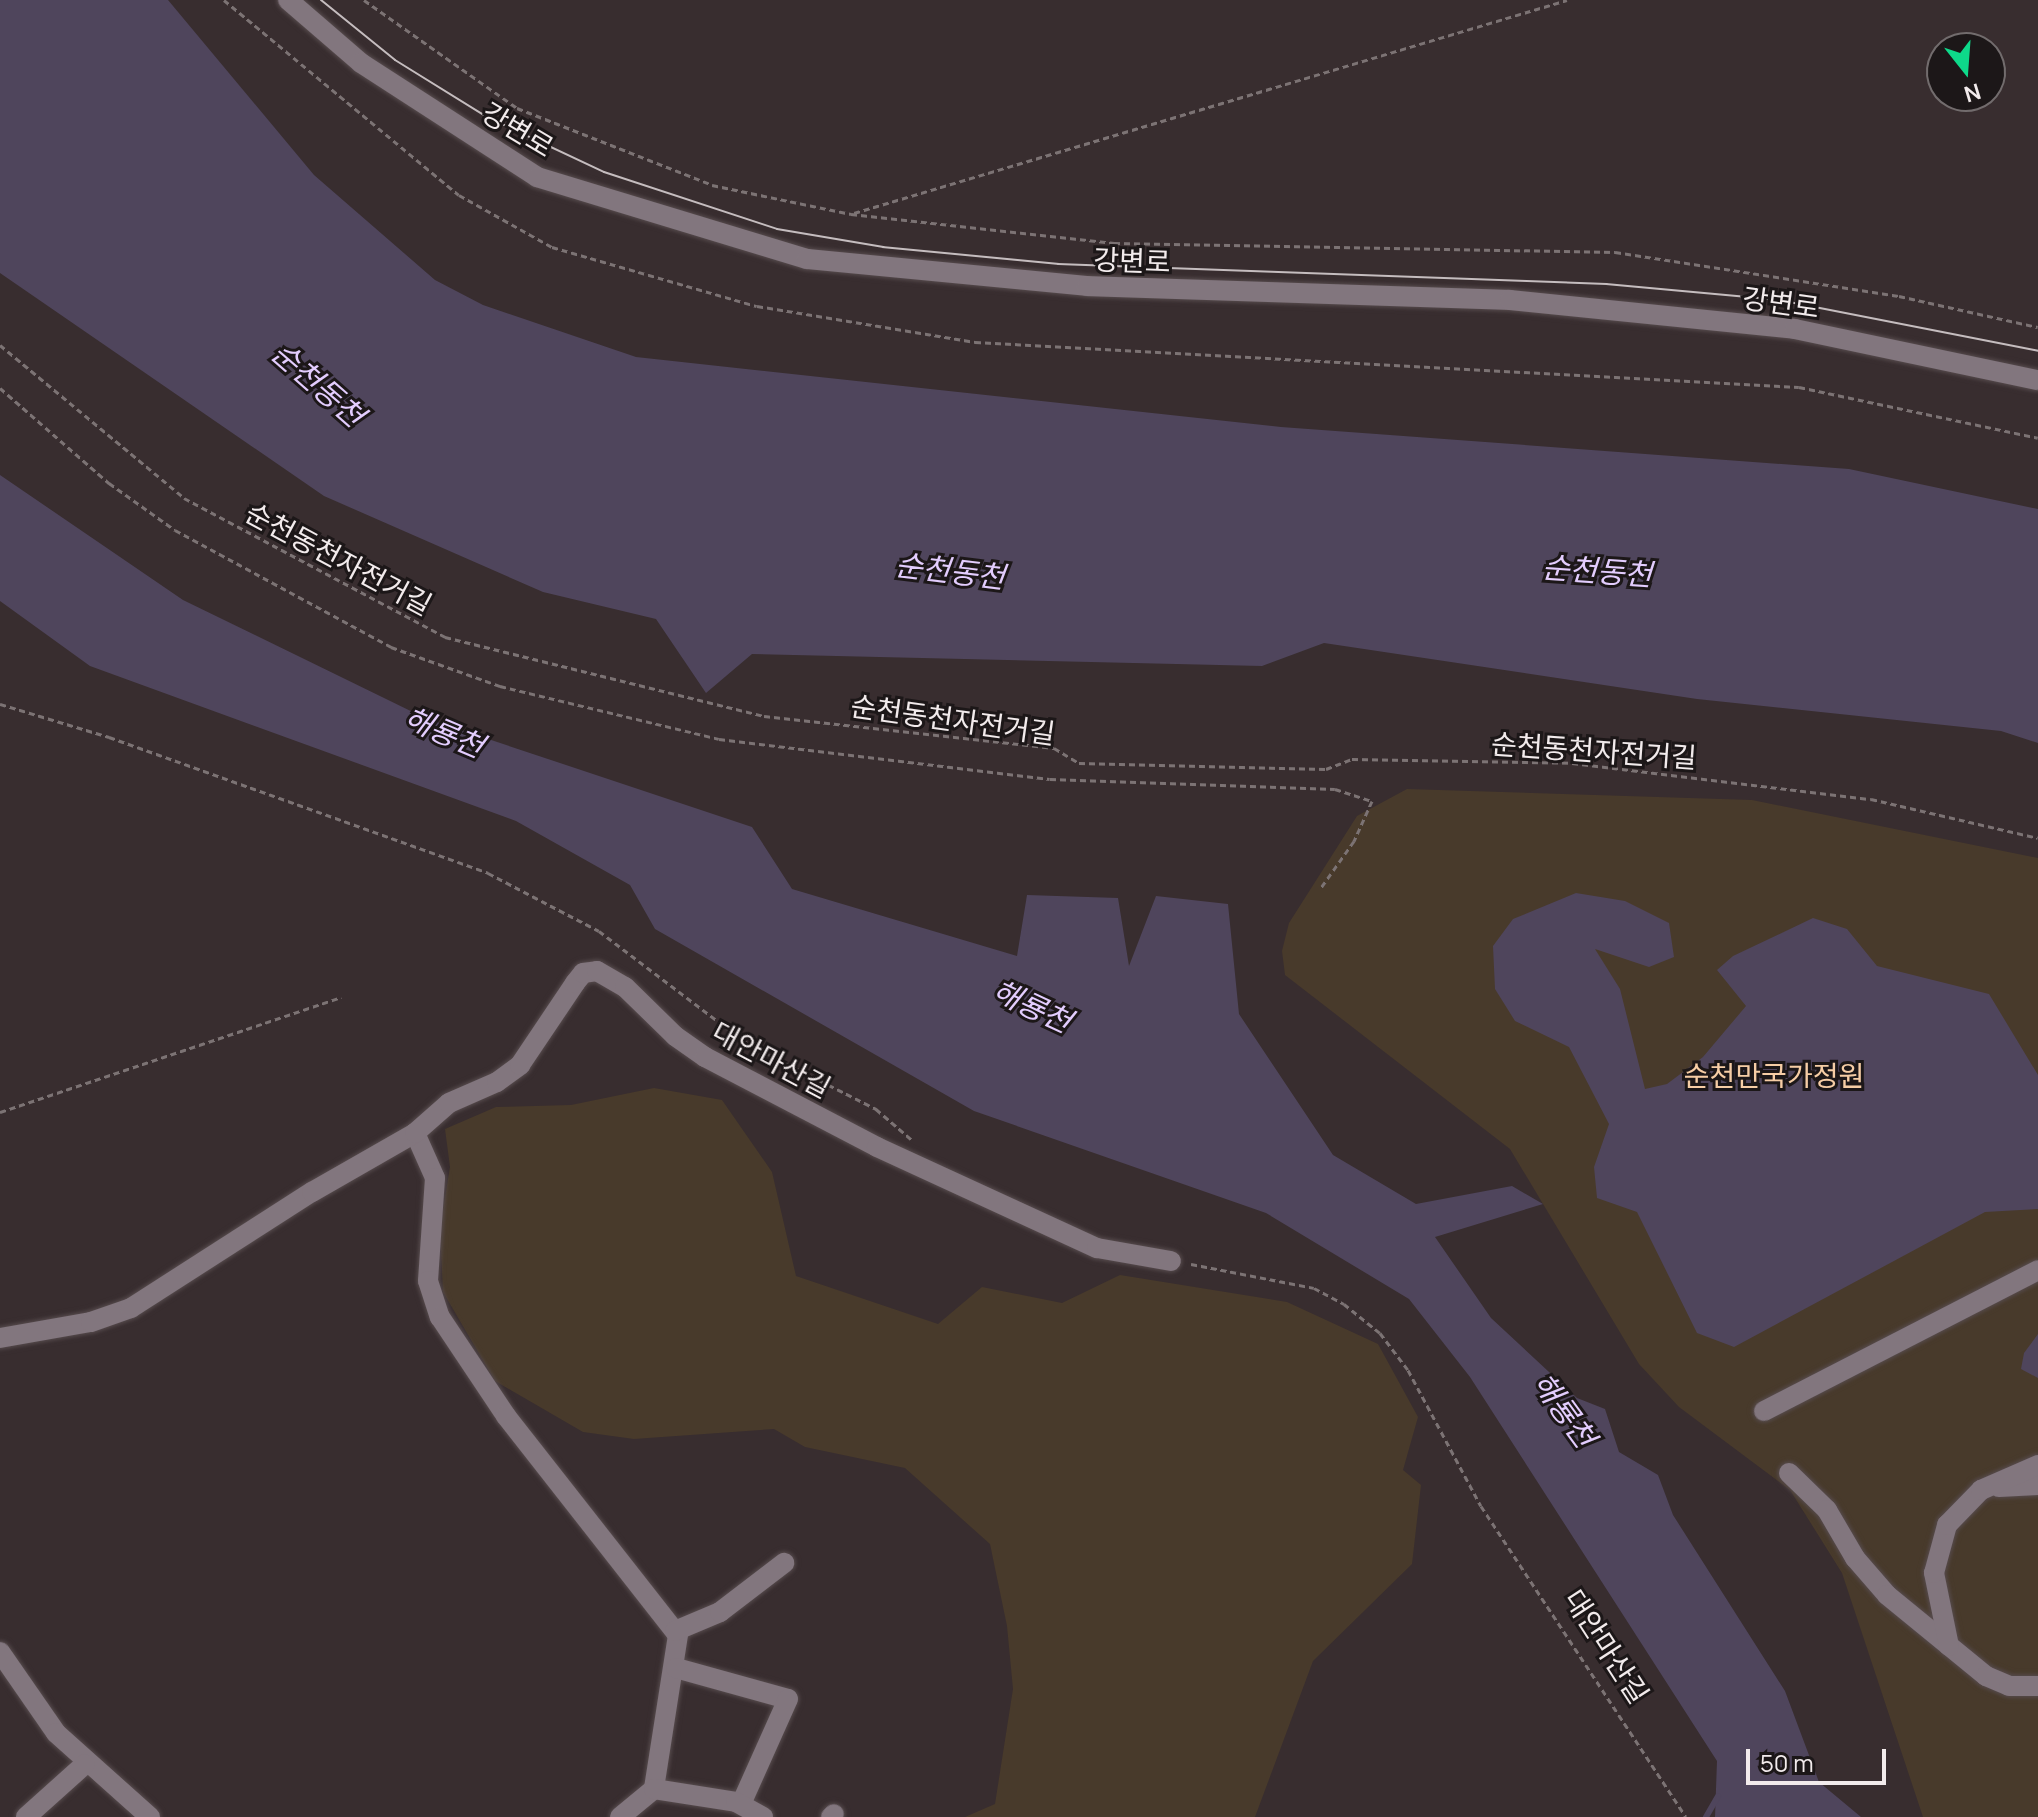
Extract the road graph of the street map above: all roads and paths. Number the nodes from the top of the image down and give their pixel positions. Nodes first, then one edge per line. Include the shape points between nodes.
1 (288, 0) edge
2 (364, 0) edge
3 (1567, 0) edge
4 (851, 214) junction
5 (2038, 327) edge
6 (0, 345) edge
7 (2038, 380) edge
8 (0, 388) edge
9 (0, 704) edge
10 (2038, 838) edge
11 (1320, 889) dead end
12 (341, 997) dead end
13 (0, 1112) edge
14 (415, 1133) junction
15 (917, 1144) dead end
16 (1171, 1261) joint
17 (2038, 1270) edge
18 (0, 1338) edge
19 (1764, 1411) dead end
20 (2038, 1465) edge
21 (1789, 1473) dead end
22 (2038, 1485) edge
23 (1973, 1497) junction
24 (784, 1563) dead end
25 (675, 1631) junction
26 (1950, 1648) junction
27 (0, 1652) edge
28 (676, 1668) junction
29 (2034, 1684) edge
30 (85, 1764) junction
31 (654, 1789) junction
32 (741, 1804) junction
33 (1685, 1816) edge
34 (26, 1817) edge
35 (150, 1817) edge
36 (620, 1817) edge
37 (763, 1817) edge

1 - 7 street, 강변로 via 361,63 537,177 807,259 1087,286 1510,300 1795,329
2 - 4 path via 517,108 712,185
3 - 4 path
4 - 5 path via 1114,243 1615,252 1899,296
6 - 10 path, 순천동천자전거길 via 184,498 445,637 749,712 1054,748 1079,763 1326,769 1352,759 1572,763 1871,799
8 - 11 path via 109,483 175,530 391,647 500,686 719,739 1050,779 1335,789 1372,801 1354,841
9 - 15 path via 109,737 488,873 599,931 748,1044 876,1109
12 - 13 path
14 - 16 street, 대안마산길 via 449,1103 509,1075 583,973 607,973 705,1057 877,1147 1097,1248
14 - 18 street, 대안마산길 via 131,1308 91,1322
14 - 25 street via 435,1178 428,1281 440,1317 506,1416
16 - 33 path, 대안마산길 via 1292,1281 1364,1318 1408,1370 1481,1506
17 - 19 street
20 - 23 street
21 - 26 street via 1827,1510 1867,1574
22 - 23 street via 1992,1488
23 - 26 street via 1947,1525 1934,1573
24 - 25 street via 720,1612
25 - 28 street
26 - 29 street via 1986,1676
27 - 30 street via 56,1733
28 - 31 street
28 - 32 street via 788,1699
30 - 34 street
30 - 35 street
31 - 32 street
31 - 36 street
32 - 37 street

